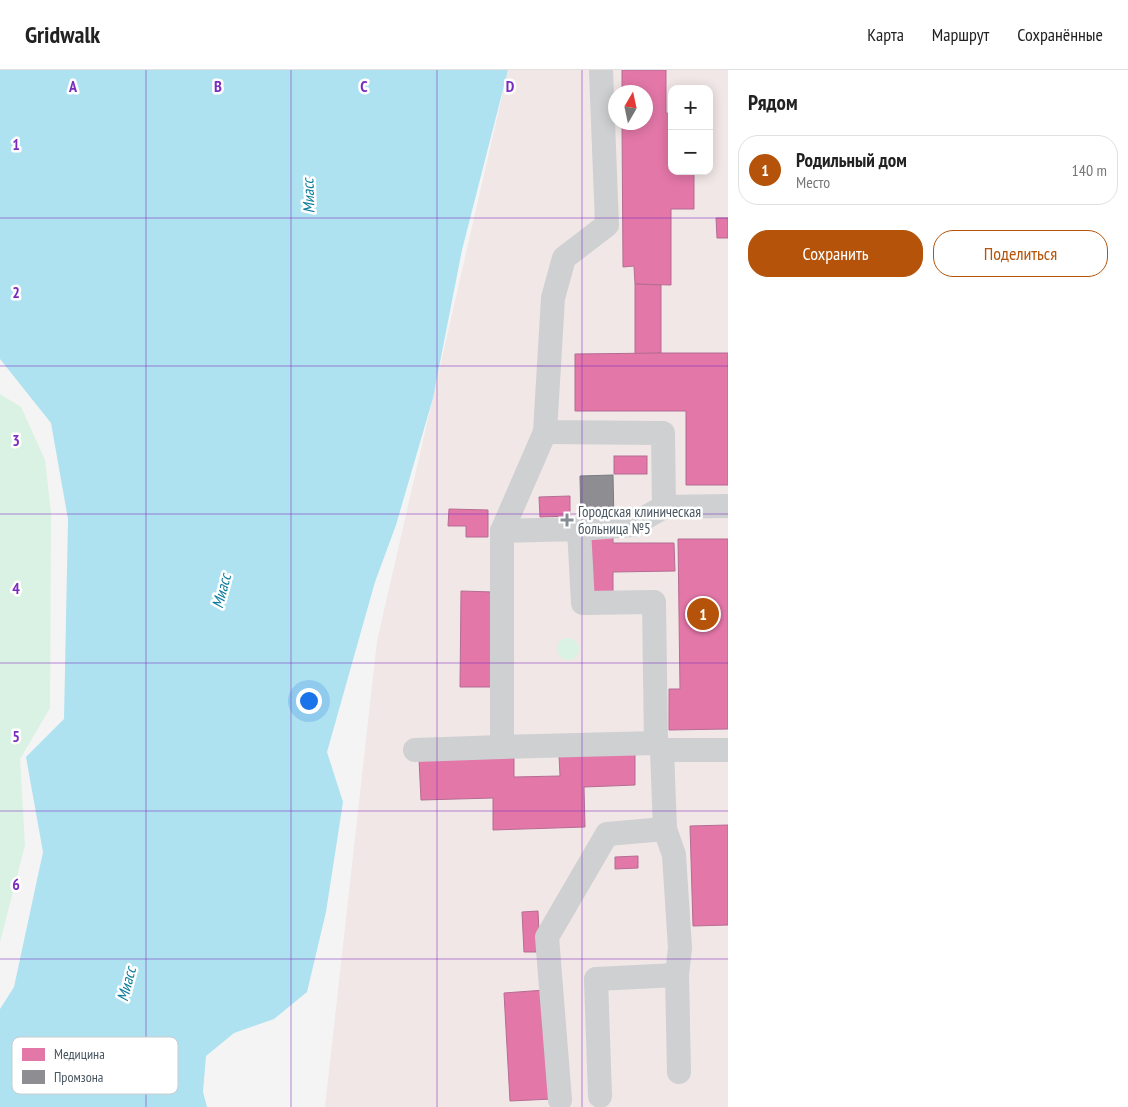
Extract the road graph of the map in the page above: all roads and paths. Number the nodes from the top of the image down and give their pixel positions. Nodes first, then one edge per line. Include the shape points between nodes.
1 (601, 70) edge
2 (545, 432) junction
3 (728, 506) edge
4 (664, 507) junction
5 (579, 529) junction
6 (502, 532) junction
7 (659, 746) junction
8 (502, 748) junction
9 (415, 750) dead end
10 (728, 750) edge
11 (665, 829) junction
12 (677, 975) junction
13 (679, 1072) dead end
14 (600, 1096) dead end
15 (560, 1100) dead end

1 - 2 lane via 607,226 564,258 553,298
2 - 4 lane via 662,433
2 - 6 lane
3 - 4 lane
4 - 5 lane via 632,525
5 - 6 lane
5 - 7 lane via 584,603 654,602
6 - 8 lane
7 - 8 lane
7 - 10 lane
7 - 11 lane
8 - 9 lane
11 - 12 lane via 674,855 680,948
11 - 15 lane via 607,834 548,937
12 - 13 lane
12 - 14 lane via 596,979

